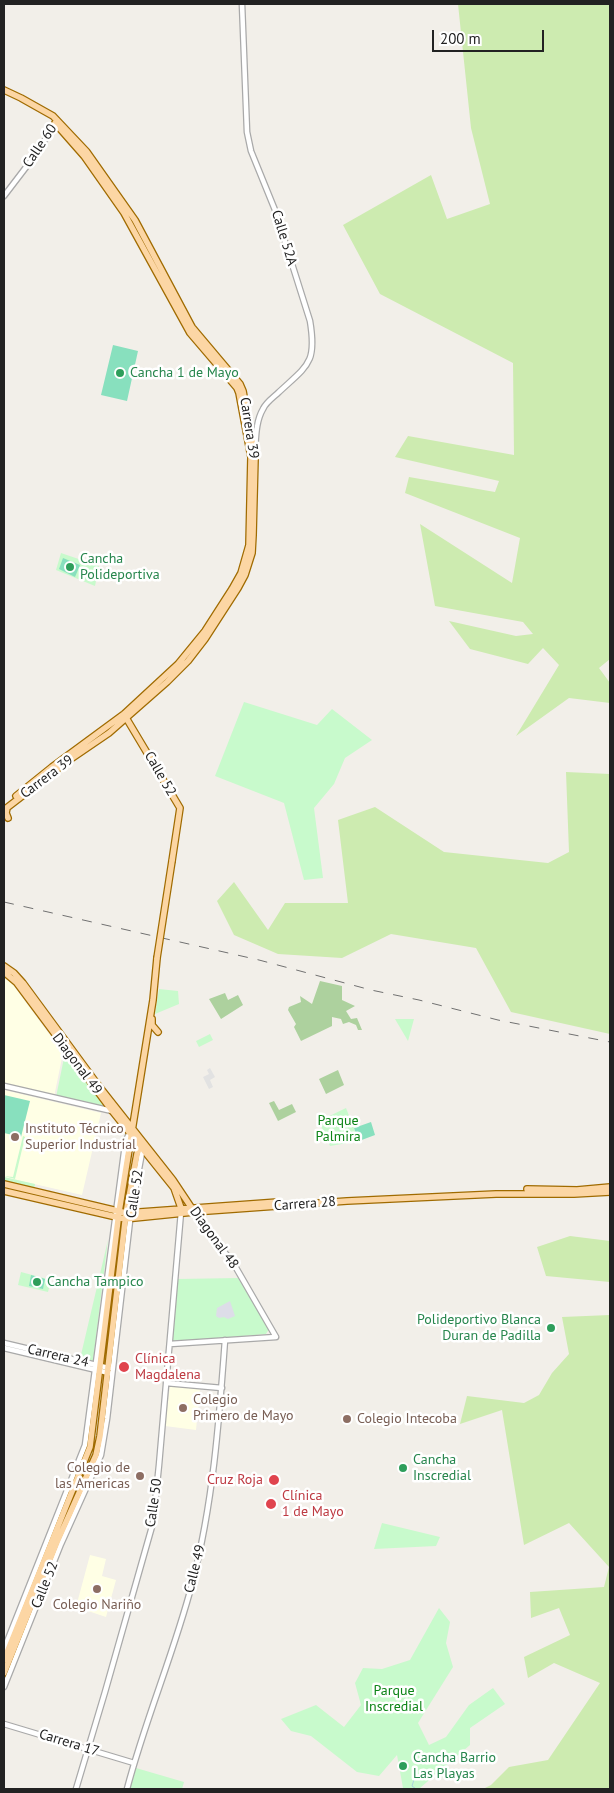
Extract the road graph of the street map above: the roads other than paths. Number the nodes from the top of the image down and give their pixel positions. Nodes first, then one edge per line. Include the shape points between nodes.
1 (242, 4) edge
2 (4, 92) edge
3 (57, 122) junction
4 (4, 196) edge
5 (255, 454) junction
6 (125, 716) junction
7 (5, 808) edge
8 (8, 818) dead end
9 (4, 966) edge
10 (4, 972) edge
11 (154, 984) junction
12 (153, 1000) junction
13 (158, 1032) dead end
14 (141, 1073) junction
15 (4, 1086) edge
16 (113, 1112) junction
17 (131, 1132) junction
18 (142, 1146) junction
19 (125, 1174) junction
20 (120, 1180) junction
21 (4, 1184) edge
22 (609, 1190) edge
23 (4, 1191) edge
24 (193, 1209) junction
25 (181, 1210) junction
26 (123, 1215) junction
27 (225, 1340) junction
28 (4, 1343) edge
29 (170, 1344) junction
30 (4, 1348) edge
31 (97, 1368) junction
32 (110, 1371) junction
33 (166, 1383) junction
34 (222, 1388) junction
35 (4, 1649) edge
36 (4, 1660) edge
37 (4, 1673) edge
38 (4, 1687) edge
39 (4, 1724) edge
40 (89, 1748) junction
41 (134, 1763) junction
42 (76, 1789) edge
43 (127, 1789) edge

1 - 5 street, Calle 52A via 247,132 251,152 278,218 312,337 310,360 305,369 263,407 257,425
2 - 3 main road, Carrera 39
3 - 4 street, Calle 60
3 - 5 main road, Carrera 39 via 82,146 117,193 135,220 192,328 240,384
3 - 6 main road, Carrera 39 via 120,206 190,333 240,393 251,457 249,545 241,572 193,647
5 - 6 main road, Carrera 39 via 252,547 245,575 196,650 167,682
6 - 7 main road, Carrera 39
6 - 11 main road, Calle 52, bridge via 180,808
7 - 8 main road
9 - 17 main road, Diagonal 49 via 20,979
10 - 16 main road, Diagonal 49 via 13,979
11 - 12 main road, Calle 52
11 - 14 main road, Calle 52 via 141,1055
12 - 13 main road via 152,1023
12 - 14 main road, Calle 52
14 - 17 main road, Calle 52
15 - 16 street
16 - 17 main road, Diagonal 49
17 - 18 main road, Diagonal 49
17 - 19 main road, Calle 52
17 - 20 street, Calle 52 via 125,1145
18 - 24 main road, Diagonal 48 via 173,1180
18 - 25 main road, Diagonal 48 via 174,1188
18 - 26 main road, Calle 52 via 137,1154
19 - 20 main road
19 - 26 main road, Calle 52
20 - 26 street, Calle 52
21 - 26 main road, Carrera 28
22 - 24 main road, Carrera 28 via 491,1190
23 - 26 main road, Carrera 28
24 - 25 main road, Carrera 28
24 - 27 street, Diagonal 48 via 235,1266 276,1337
25 - 26 main road, Carrera 28
25 - 29 street, Calle 50
26 - 31 main road, Calle 52
26 - 32 main road, Calle 52
27 - 29 street
27 - 34 street, Calle 49
28 - 31 street, Carrera 24
29 - 33 street, Calle 50
30 - 31 street, Carrera 24
31 - 32 street, Carrera 24
31 - 35 street, Calle 52 via 82,1453
31 - 36 main road, Calle 52 via 94,1428 88,1454
32 - 37 main road, Calle 52 via 96,1455
32 - 38 street, Calle 52 via 101,1455 61,1544
33 - 34 street
33 - 40 street, Calle 50 via 153,1522
34 - 41 street, Calle 49 via 205,1531 192,1584
39 - 40 street, Carrera 17
40 - 41 street, Carrera 17
40 - 42 street, Calle 50
41 - 43 street, Calle 49

